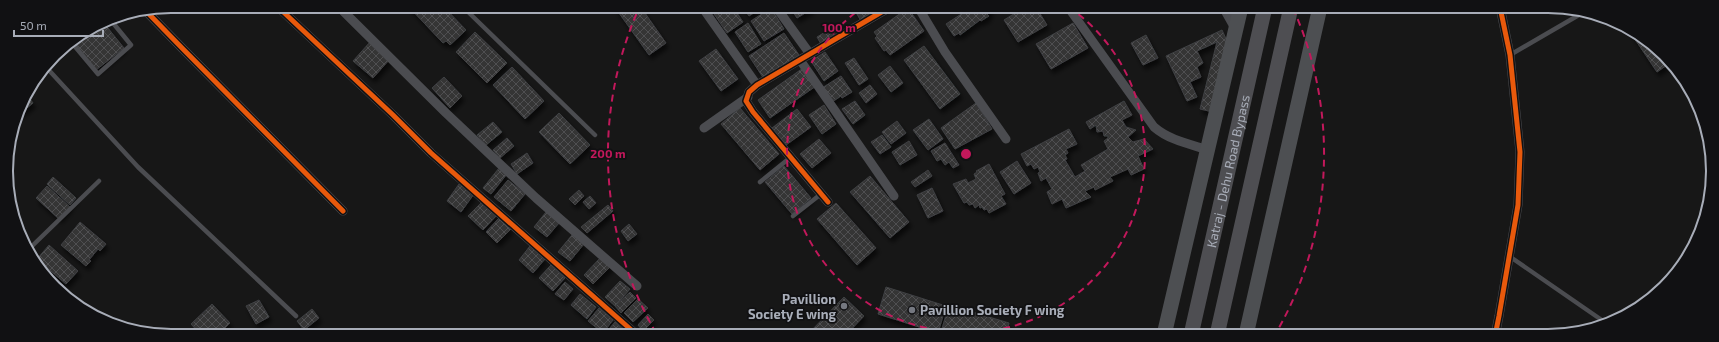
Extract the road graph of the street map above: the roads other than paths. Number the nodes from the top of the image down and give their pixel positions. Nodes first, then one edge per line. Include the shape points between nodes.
1 (284, 13) edge
2 (345, 13) edge
3 (469, 13) edge
4 (707, 13) edge
5 (780, 13) edge
6 (880, 13) edge
7 (922, 13) edge
8 (1072, 13) edge
9 (1226, 13) edge
10 (1240, 13) edge
11 (1264, 13) edge
12 (1290, 13) edge
13 (1319, 13) edge
14 (1501, 13) edge
15 (149, 14) edge
16 (1578, 16) edge
17 (113, 24) edge
18 (1236, 31) junction
19 (75, 46) edge
20 (810, 54) junction
21 (1510, 55) junction
22 (800, 60) junction
23 (49, 71) edge
24 (757, 85) junction
25 (748, 97) junction
26 (704, 128) dead end
27 (595, 135) dead end
28 (1006, 139) dead end
29 (1208, 150) junction
30 (791, 157) junction
31 (99, 181) dead end
32 (760, 182) dead end
33 (821, 194) junction
34 (894, 196) dead end
35 (828, 202) dead end
36 (343, 211) dead end
37 (793, 216) dead end
38 (32, 246) edge
39 (1510, 256) junction
40 (637, 286) dead end
41 (296, 316) dead end
42 (1602, 320) edge
43 (630, 329) edge
44 (1165, 329) edge
45 (1192, 329) edge
46 (1219, 329) edge
47 (1247, 329) edge
48 (1496, 329) edge

1 - 43 street via 431,153
2 - 40 street via 536,198
3 - 27 lane
4 - 24 street
5 - 20 street
6 - 20 street
7 - 28 street via 945,52
8 - 29 street via 1154,127 1172,139
9 - 18 street
10 - 18 main road
11 - 45 highway, Katraj - Dehu Road Bypass
12 - 46 highway, Katraj - Dehu Road Bypass
13 - 47 main road
14 - 21 street
15 - 36 street
16 - 21 lane
17 - 19 lane via 131,45 98,74
18 - 29 main road
20 - 22 street
21 - 39 street via 1520,152 1518,205
22 - 24 street
22 - 34 street
23 - 41 lane via 138,167
24 - 25 street via 749,92
25 - 26 street
25 - 30 street via 746,101 753,112
29 - 44 main road
30 - 32 lane
30 - 33 street
31 - 38 lane
33 - 35 street
33 - 37 lane
39 - 42 lane
39 - 48 street

